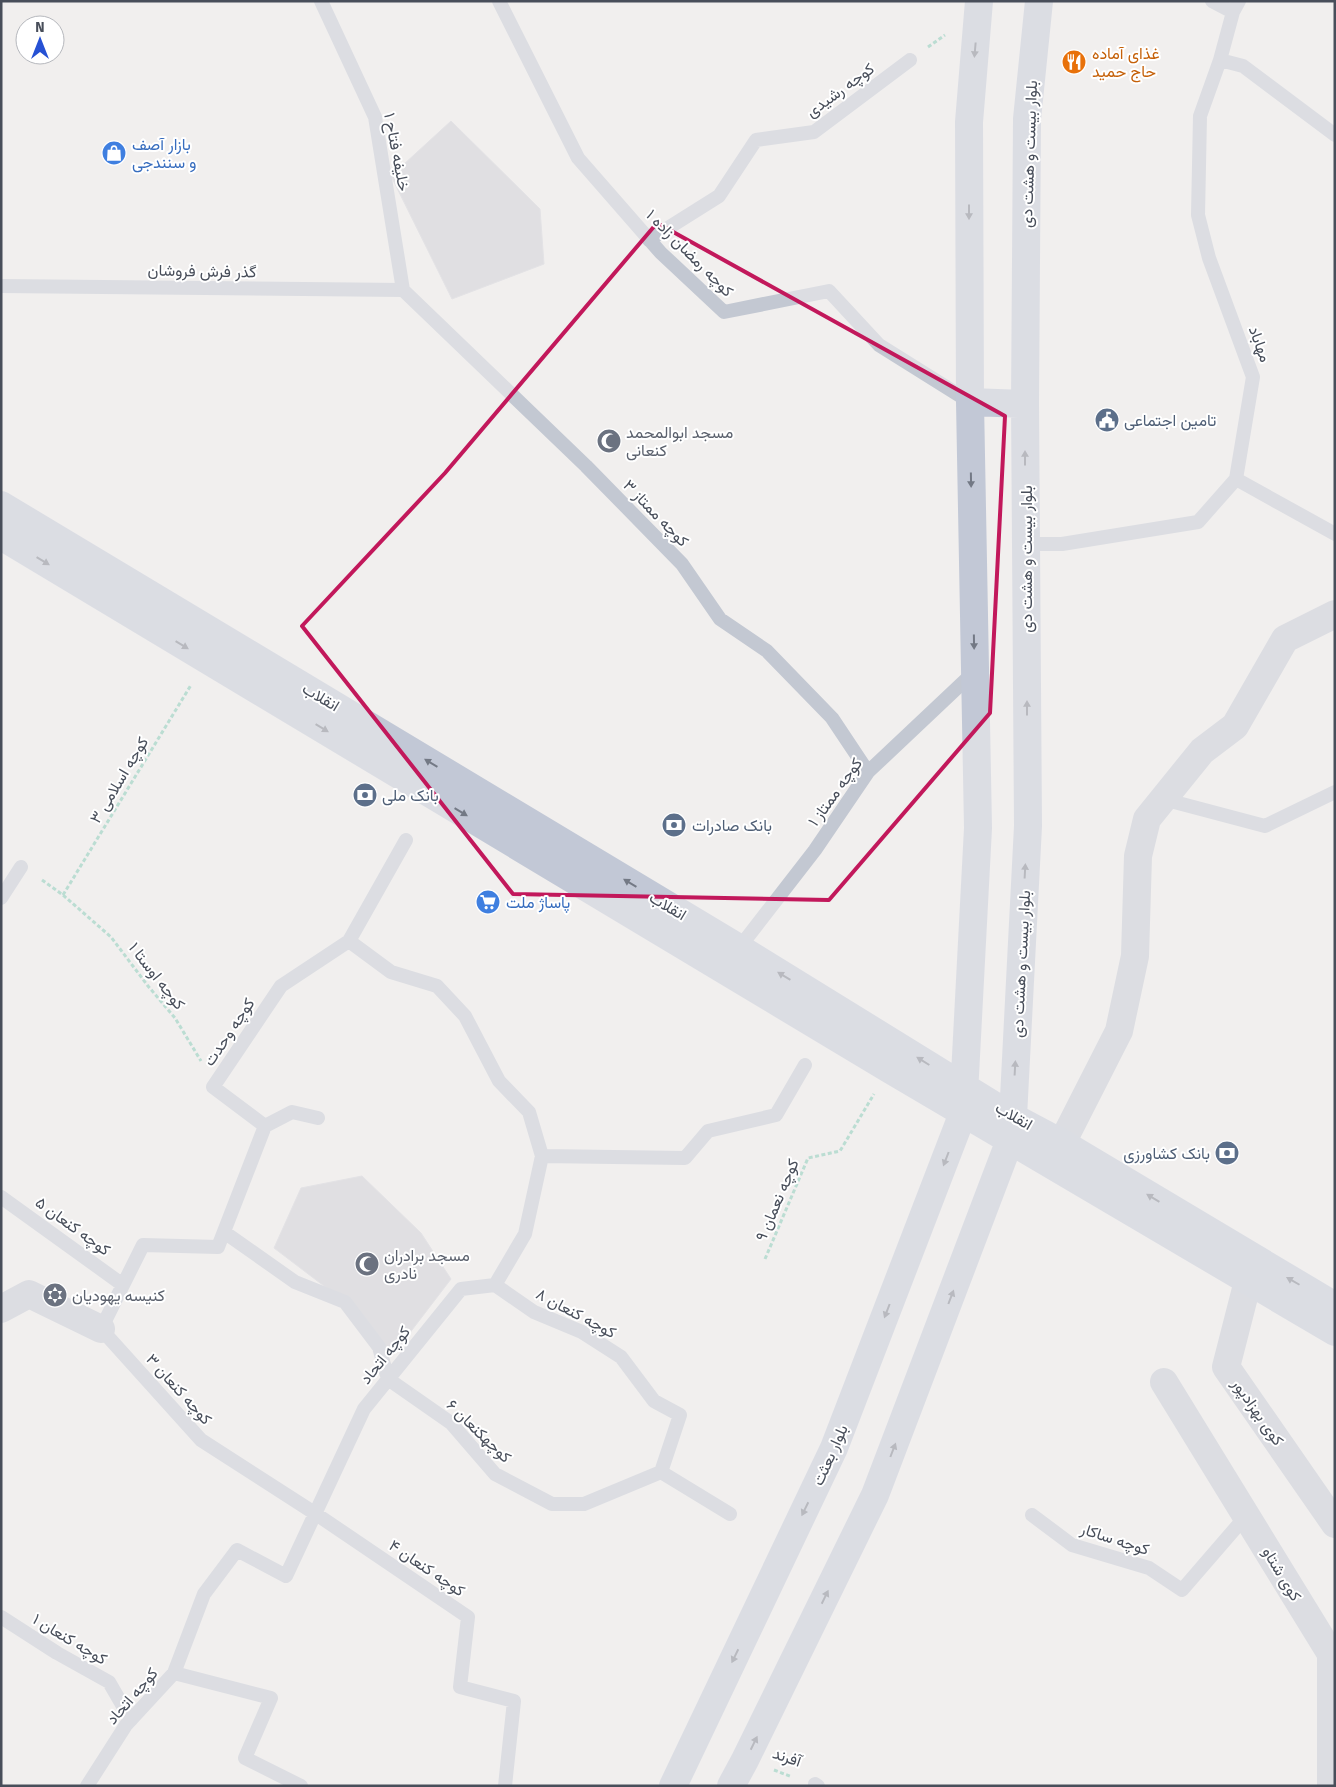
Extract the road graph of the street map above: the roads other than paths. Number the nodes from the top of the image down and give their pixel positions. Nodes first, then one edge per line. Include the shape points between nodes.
1 (321, 1) edge
2 (499, 1) edge
3 (979, 1) edge
4 (1039, 1) edge
5 (1212, 1) edge
6 (1236, 7) edge
7 (910, 60) dead end
8 (1220, 60) junction
9 (1335, 136) edge
10 (649, 240) junction
11 (1, 286) edge
12 (403, 290) junction
13 (970, 402) junction
14 (1025, 404) junction
15 (1236, 479) junction
16 (1, 505) edge
17 (1335, 534) edge
18 (1, 536) edge
19 (1026, 544) junction
20 (1335, 614) edge
21 (975, 672) junction
22 (868, 772) junction
23 (1335, 792) edge
24 (1163, 799) junction
25 (406, 840) dead end
26 (21, 867) dead end
27 (1, 898) edge
28 (349, 941) junction
29 (739, 948) junction
30 (805, 1065) dead end
31 (964, 1100) junction
32 (318, 1118) dead end
33 (265, 1126) junction
34 (1011, 1128) junction
35 (1062, 1143) junction
36 (542, 1156) junction
37 (1, 1197) edge
38 (224, 1232) junction
39 (1254, 1272) junction
40 (123, 1284) junction
41 (495, 1284) junction
42 (1335, 1306) edge
43 (1, 1309) edge
44 (101, 1329) junction
45 (1335, 1332) edge
46 (388, 1379) junction
47 (1164, 1382) dead end
48 (661, 1472) junction
49 (316, 1514) junction
50 (730, 1514) dead end
51 (1032, 1515) dead end
52 (1246, 1516) junction
53 (1335, 1524) edge
54 (1, 1617) edge
55 (174, 1674) junction
56 (131, 1720) junction
57 (87, 1786) edge
58 (301, 1786) edge
59 (505, 1786) edge
60 (673, 1786) edge
61 (731, 1786) edge
62 (1330, 1786) edge

1 - 12 lane, خلیفه فتاح ۱ via 375,117
2 - 10 lane, کوچه رمضان زاده ۱ via 578,158
3 -> 13 main road via 969,122
4 - 14 main road, بلوار بیست و هشت دی via 1027,120
5 - 6 lane
6 - 8 lane, مهاباد
7 - 10 lane, کوچه رشیدی via 814,132 756,140 719,196
8 - 9 lane via 1243,66
8 - 15 lane, مهاباد via 1200,116 1198,215 1209,258 1253,377
10 - 13 lane, کوچه رمضان زاده ۱ via 724,312 829,291 879,345
11 - 12 lane, گذر فرش فروشان
12 - 22 lane, کوچه ممتاز ۳ via 586,466 682,564 720,619 767,651 832,718
13 - 14 main road
13 -> 21 main road
19 -> 14 main road, بلوار بیست و هشت دی
15 - 17 lane
15 - 19 lane via 1198,522 1062,544
29 -> 16 main road, انقلاب
18 -> 31 main road, انقلاب
34 -> 19 main road, بلوار بیست و هشت دی via 1028,826
20 - 24 street via 1285,639 1235,726 1202,751
21 - 22 lane, کوچه ممتاز ۱
21 - 31 main road via 978,828
22 - 29 lane, کوچه ممتاز ۱ via 815,850
23 - 24 lane via 1265,826
24 - 35 street via 1147,818 1138,856 1135,956 1119,1031
25 - 28 lane, کوچه وحدت
26 - 27 lane
28 - 33 lane, کوچه وحدت via 281,986 214,1086
28 - 36 lane via 392,972 437,986 465,1016 499,1081 529,1112
31 -> 29 main road, انقلاب
30 - 36 lane via 776,1115 708,1131 685,1158
31 - 34 main road, انقلاب
31 -> 60 main road, بلوار بعثت via 834,1448
32 - 33 lane via 292,1112
33 - 38 lane
34 - 35 main road, انقلاب
34 - 39 main road, انقلاب
61 -> 34 main road via 875,1495
39 -> 35 main road, انقلاب
36 - 41 lane via 525,1234
37 - 40 lane, کوچه کنعان ۵
38 - 40 lane via 218,1247 143,1245
38 - 46 lane via 295,1282 345,1302 379,1348
42 -> 39 main road, انقلاب
39 - 45 main road, انقلاب
39 - 53 street, کوی بهزادپور via 1226,1367
40 - 44 lane
41 - 46 lane, کوچه اتحاد via 461,1289
41 - 48 lane, کوچه کنعان ۸ via 534,1312 582,1332 620,1357 654,1401 680,1415
43 - 44 street via 29,1294
44 - 49 lane, کوچه کنعان ۳ via 201,1440
46 - 48 lane, کوچهکنعان ۶ via 451,1424 495,1474 552,1504 584,1504
46 - 49 lane, کوچه اتحاد via 364,1409
47 - 52 street, کوی شتاو
48 - 50 lane
49 - 55 lane, کوچه اتحاد via 286,1576 237,1550 204,1594
49 - 59 lane, کوچه کنعان ۴ via 468,1617 460,1687 514,1701
51 - 52 lane, کوچه ساکار via 1072,1546 1149,1568 1182,1590
52 - 62 street, کوی شتاو via 1331,1654
54 - 56 lane, کوچه کنعان ۱ via 108,1682
55 - 56 lane, کوچه اتحاد
55 - 58 lane via 271,1698 245,1758
56 - 57 lane, کوچه اتحاد

